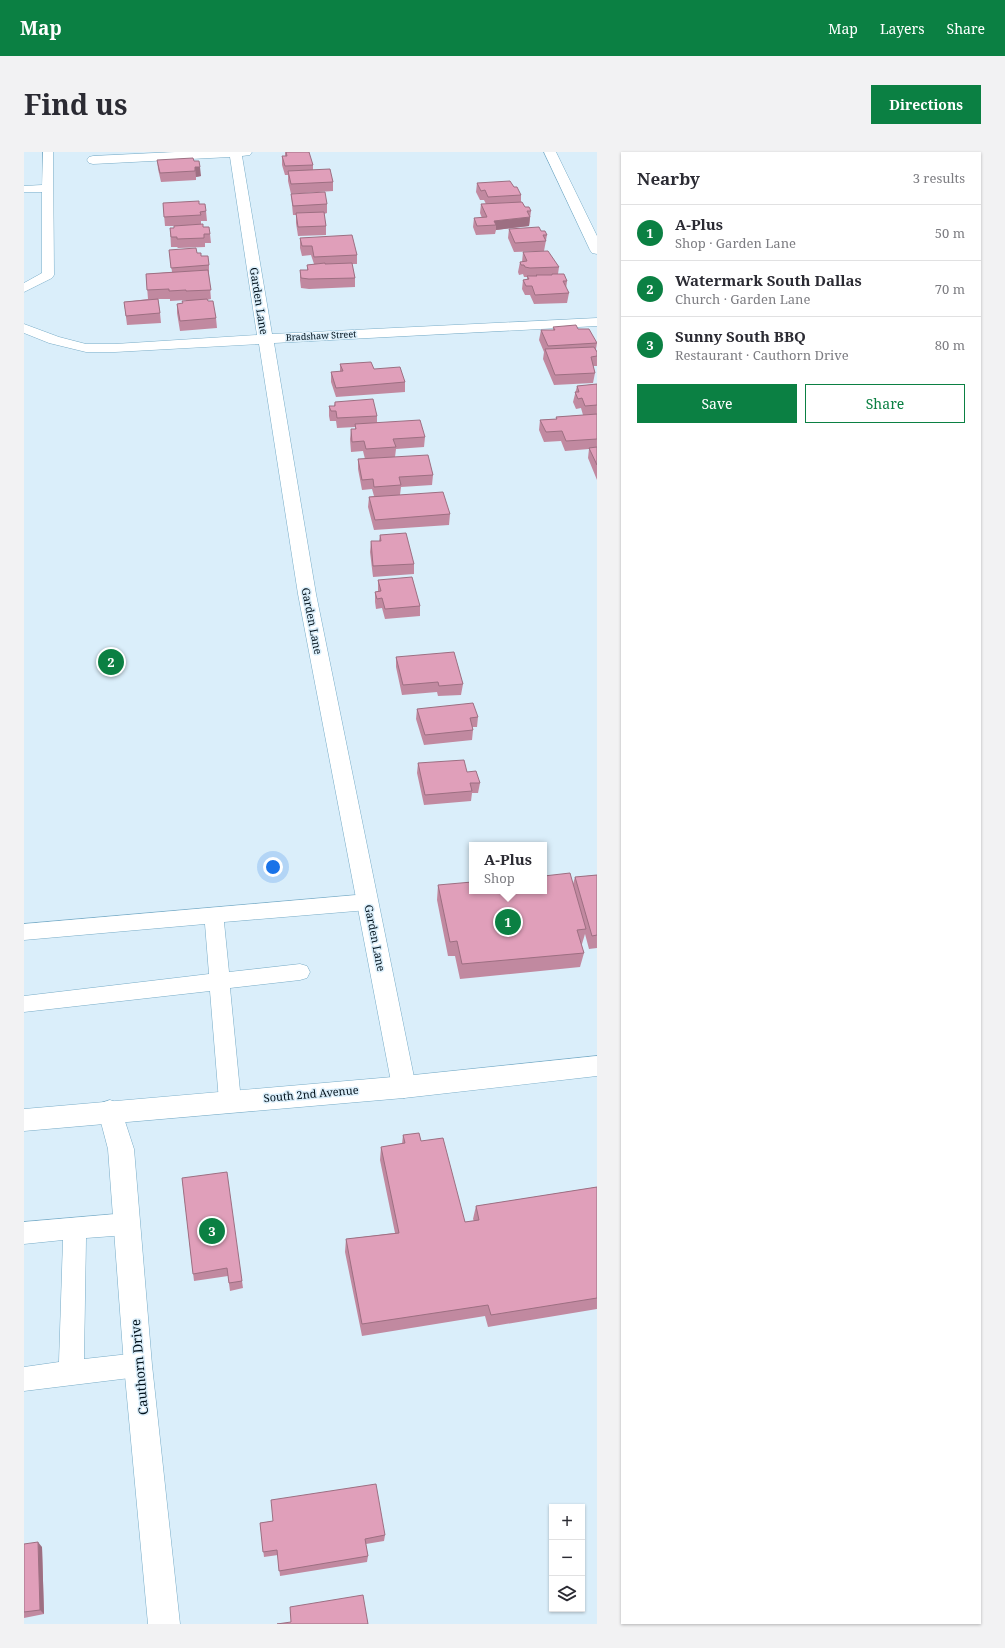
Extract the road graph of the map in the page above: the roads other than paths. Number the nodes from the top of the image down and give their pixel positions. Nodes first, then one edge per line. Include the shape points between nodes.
1 (48, 152) edge
2 (235, 152) edge
3 (246, 152) edge
4 (550, 152) edge
5 (93, 160) dead end
6 (48, 188) junction
7 (24, 189) edge
8 (597, 250) edge
9 (24, 288) edge
10 (597, 322) edge
11 (24, 328) edge
12 (265, 339) junction
13 (368, 902) junction
14 (214, 915) junction
15 (24, 932) edge
16 (300, 972) dead end
17 (220, 982) junction
18 (24, 1004) edge
19 (597, 1066) edge
20 (404, 1087) junction
21 (230, 1101) junction
22 (110, 1111) junction
23 (24, 1120) edge
24 (127, 1224) junction
25 (75, 1229) junction
26 (24, 1233) edge
27 (138, 1365) junction
28 (71, 1373) junction
29 (24, 1379) edge
30 (164, 1624) edge

1 - 6 lane
2 - 3 street
2 - 5 street
2 - 12 street, Garden Lane
4 - 8 street
6 - 7 lane
6 - 9 lane via 48,275
10 - 12 street, Bradshaw Street
11 - 12 street, Bradshaw Street via 54,340 86,348
12 - 13 street, Garden Lane via 307,594
13 - 14 lane
13 - 20 street, Garden Lane
14 - 15 lane
14 - 17 lane
16 - 17 lane
17 - 18 lane
17 - 21 lane
19 - 20 street, South 2nd Avenue
20 - 21 street, South 2nd Avenue
21 - 22 street, South 2nd Avenue
22 - 23 street, South 2nd Avenue
22 - 24 street, Cauthorn Drive via 121,1148
24 - 25 lane
24 - 27 street, Cauthorn Drive
25 - 26 lane
25 - 28 lane
27 - 28 lane
27 - 30 street, Cauthorn Drive
28 - 29 lane

